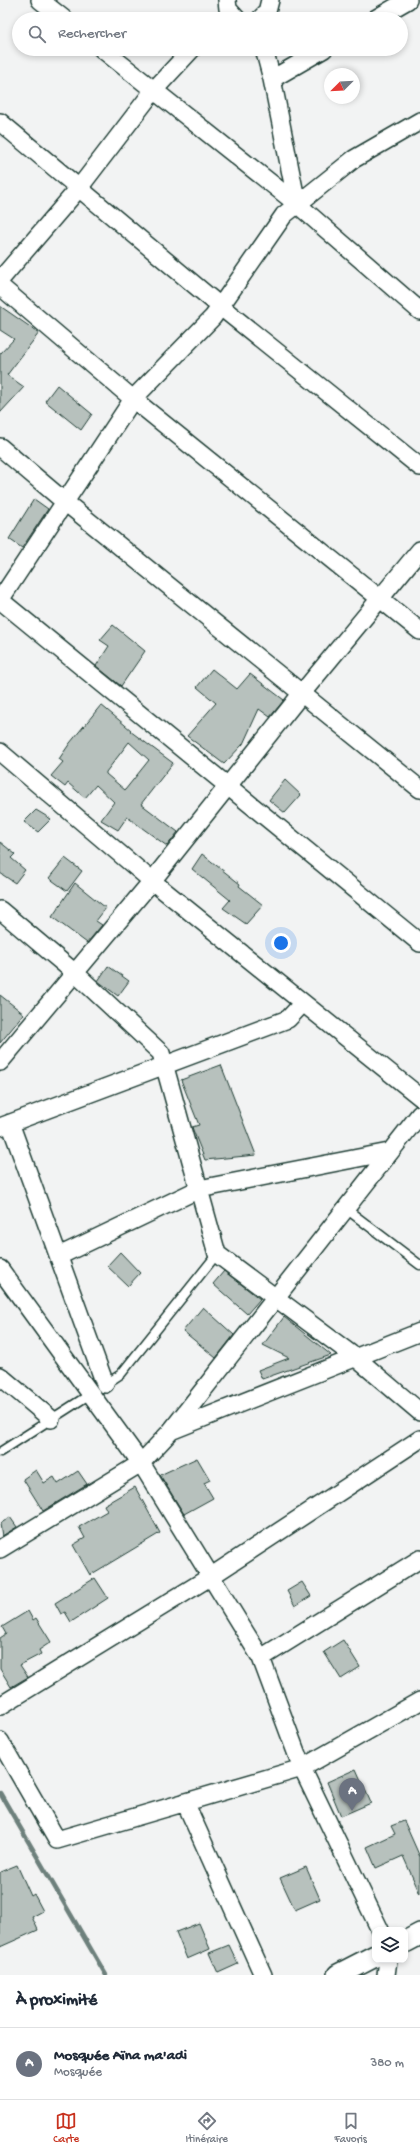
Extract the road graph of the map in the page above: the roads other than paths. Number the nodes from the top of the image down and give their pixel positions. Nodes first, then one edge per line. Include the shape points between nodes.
1 (40, 0) edge
2 (270, 0) edge
3 (408, 0) edge
4 (55, 12) edge
5 (267, 12) edge
6 (387, 12) edge
7 (111, 56) edge
8 (186, 56) edge
9 (266, 56) edge
10 (312, 56) edge
11 (272, 79) junction
12 (154, 90) junction
13 (420, 121) edge
14 (0, 122) edge
15 (79, 188) junction
16 (297, 204) junction
17 (0, 280) edge
18 (0, 286) edge
19 (221, 306) junction
20 (420, 311) edge
21 (134, 399) junction
22 (0, 447) edge
23 (420, 467) edge
24 (65, 502) junction
25 (420, 550) edge
26 (380, 598) junction
27 (0, 600) edge
28 (420, 631) edge
29 (302, 694) junction
30 (0, 752) edge
31 (228, 786) junction
32 (420, 789) edge
33 (152, 881) junction
34 (0, 910) edge
35 (420, 943) edge
36 (75, 973) junction
37 (302, 1003) junction
38 (0, 1062) edge
39 (164, 1065) junction
40 (420, 1097) edge
41 (420, 1114) edge
42 (5, 1125) edge
43 (389, 1152) junction
44 (200, 1189) junction
45 (346, 1208) junction
46 (217, 1254) junction
47 (58, 1256) junction
48 (420, 1264) edge
49 (0, 1269) edge
50 (277, 1298) junction
51 (420, 1332) edge
52 (355, 1357) junction
53 (0, 1376) edge
54 (106, 1384) junction
55 (90, 1394) junction
56 (420, 1412) edge
57 (51, 1419) junction
58 (171, 1431) junction
59 (420, 1439) edge
60 (0, 1452) edge
61 (141, 1463) junction
62 (0, 1549) edge
63 (420, 1559) edge
64 (210, 1578) junction
65 (261, 1658) junction
66 (420, 1702) edge
67 (0, 1706) edge
68 (0, 1741) edge
69 (302, 1768) junction
70 (184, 1802) junction
71 (379, 1927) edge
72 (420, 1934) edge
73 (408, 1940) edge
74 (372, 1958) edge
75 (388, 1963) edge
76 (263, 1975) edge
77 (338, 1975) edge
78 (386, 1975) edge

1 - 4 street
2 - 5 street
3 - 6 street
7 - 12 street
8 - 12 street
9 - 11 street
10 - 11 street
11 - 16 street
12 - 15 street
12 - 16 street
13 - 16 street via 354,159
14 - 15 street
15 - 17 street
15 - 19 street
16 - 19 street via 284,215
16 - 20 street
18 - 21 street
19 - 21 street
19 - 23 street
21 - 24 street
21 - 26 street
22 - 24 street
24 - 27 street
24 - 29 street
25 - 26 street
26 - 28 street
26 - 29 street
27 - 31 street
29 - 31 street
29 - 32 street
30 - 33 street
31 - 33 street
31 - 35 street
33 - 36 street
33 - 37 street
34 - 36 street
36 - 38 street
36 - 39 street via 161,1053
37 - 39 street via 288,1019
37 - 40 street
39 - 42 street
39 - 44 street
41 - 43 street
42 - 47 street
43 - 44 street
43 - 45 street
44 - 46 street
44 - 47 street
45 - 48 lane
45 - 50 street
46 - 50 street
46 - 54 lane via 121,1374
47 - 54 street
49 - 55 street
50 - 52 street
50 - 58 street
51 - 52 street
52 - 56 street
52 - 58 street
53 - 57 street
54 - 55 lane
55 - 57 lane
55 - 61 street
57 - 60 lane
58 - 61 street
59 - 64 street
61 - 62 street
61 - 64 street
63 - 65 street
64 - 65 street
64 - 67 street
65 - 69 street
66 - 69 street
68 - 70 street via 57,1840
69 - 70 street
69 - 71 street
70 - 76 street
72 - 73 street
74 - 77 street
75 - 78 street

